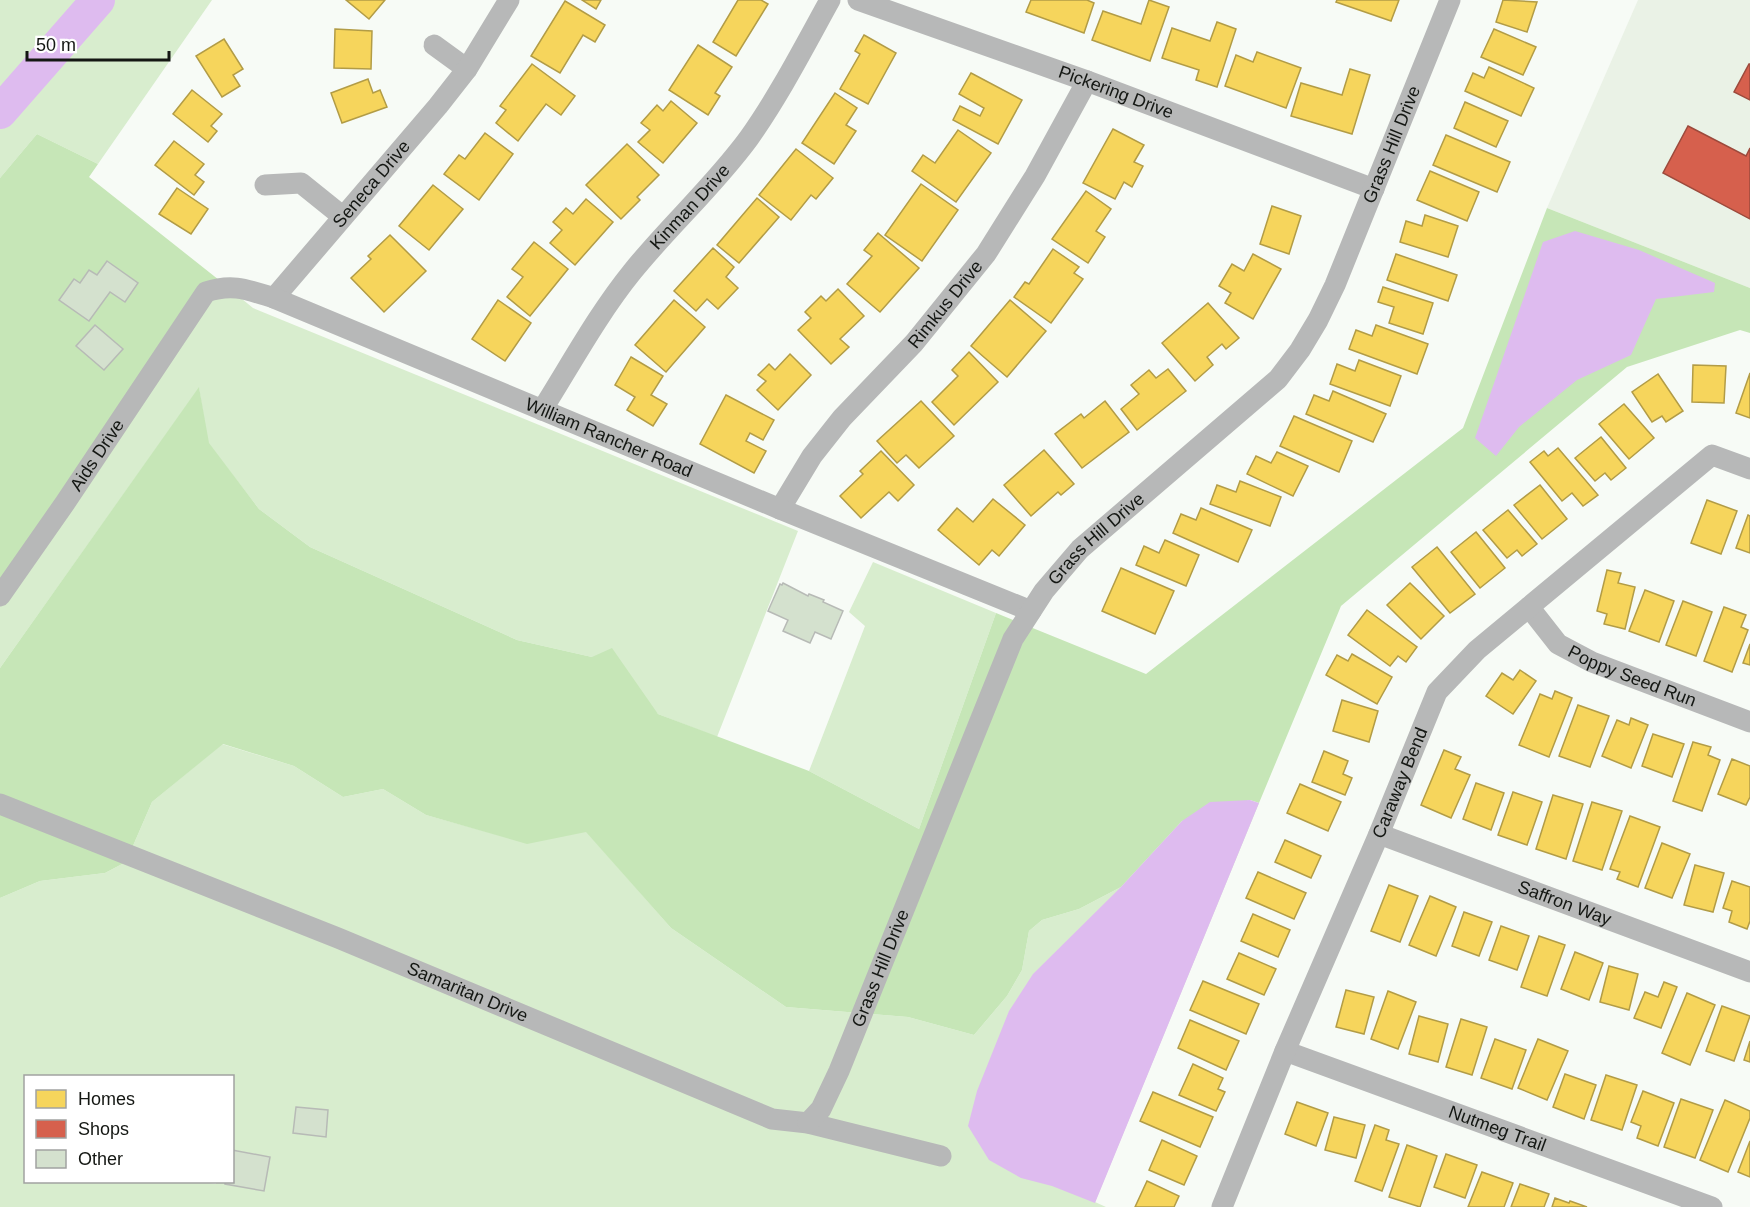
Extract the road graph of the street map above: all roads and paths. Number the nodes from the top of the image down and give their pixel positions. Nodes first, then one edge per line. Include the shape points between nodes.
1 (509, 0) edge
2 (830, 0) edge
3 (858, 0) edge
4 (1450, 0) edge
5 (434, 45) dead end
6 (467, 69) junction
7 (1087, 81) junction
8 (265, 185) dead end
9 (1374, 189) junction
10 (342, 216) junction
11 (274, 298) junction
12 (192, 312) joint
13 (542, 410) junction
14 (1750, 469) edge
15 (780, 509) junction
16 (0, 596) edge
17 (1528, 607) junction
18 (1031, 611) junction
19 (1750, 722) edge
20 (0, 804) edge
21 (1379, 834) junction
22 (1750, 972) edge
23 (1285, 1051) junction
24 (808, 1123) junction
25 (941, 1156) dead end
26 (1222, 1207) edge
27 (1712, 1207) edge

1 - 6 street, Seneca Drive
2 - 13 street, Kinman Drive via 787,79 748,138 631,273
3 - 7 street, Pickering Drive
4 - 9 street, Grass Hill Drive
5 - 6 street
6 - 10 street, Seneca Drive
7 - 9 street, Pickering Drive
7 - 15 street, Rimkus Drive via 986,254 914,343 842,418 812,456
8 - 10 street via 302,183
9 - 18 street, Grass Hill Drive via 1318,320 1278,379 1080,549
10 - 11 street, Seneca Drive
11 - 12 street, William Rancher Road via 236,287 220,287 206,292
11 - 13 street, William Rancher Road
12 - 16 street, Aids Drive
13 - 15 street, William Rancher Road
14 - 17 street, Caraway Bend via 1712,455
15 - 18 street, William Rancher Road
17 - 19 street, Poppy Seed Run via 1558,644 1592,662
17 - 21 street, Caraway Bend via 1477,650 1437,692
18 - 24 street, Grass Hill Drive via 1013,639 839,1071 821,1109
20 - 24 street, Samaritan Drive via 338,938 772,1119
21 - 22 street, Saffron Way
21 - 23 street, Caraway Bend
23 - 26 street, Caraway Bend
23 - 27 street, Nutmeg Trail
24 - 25 street, Samaritan Drive

